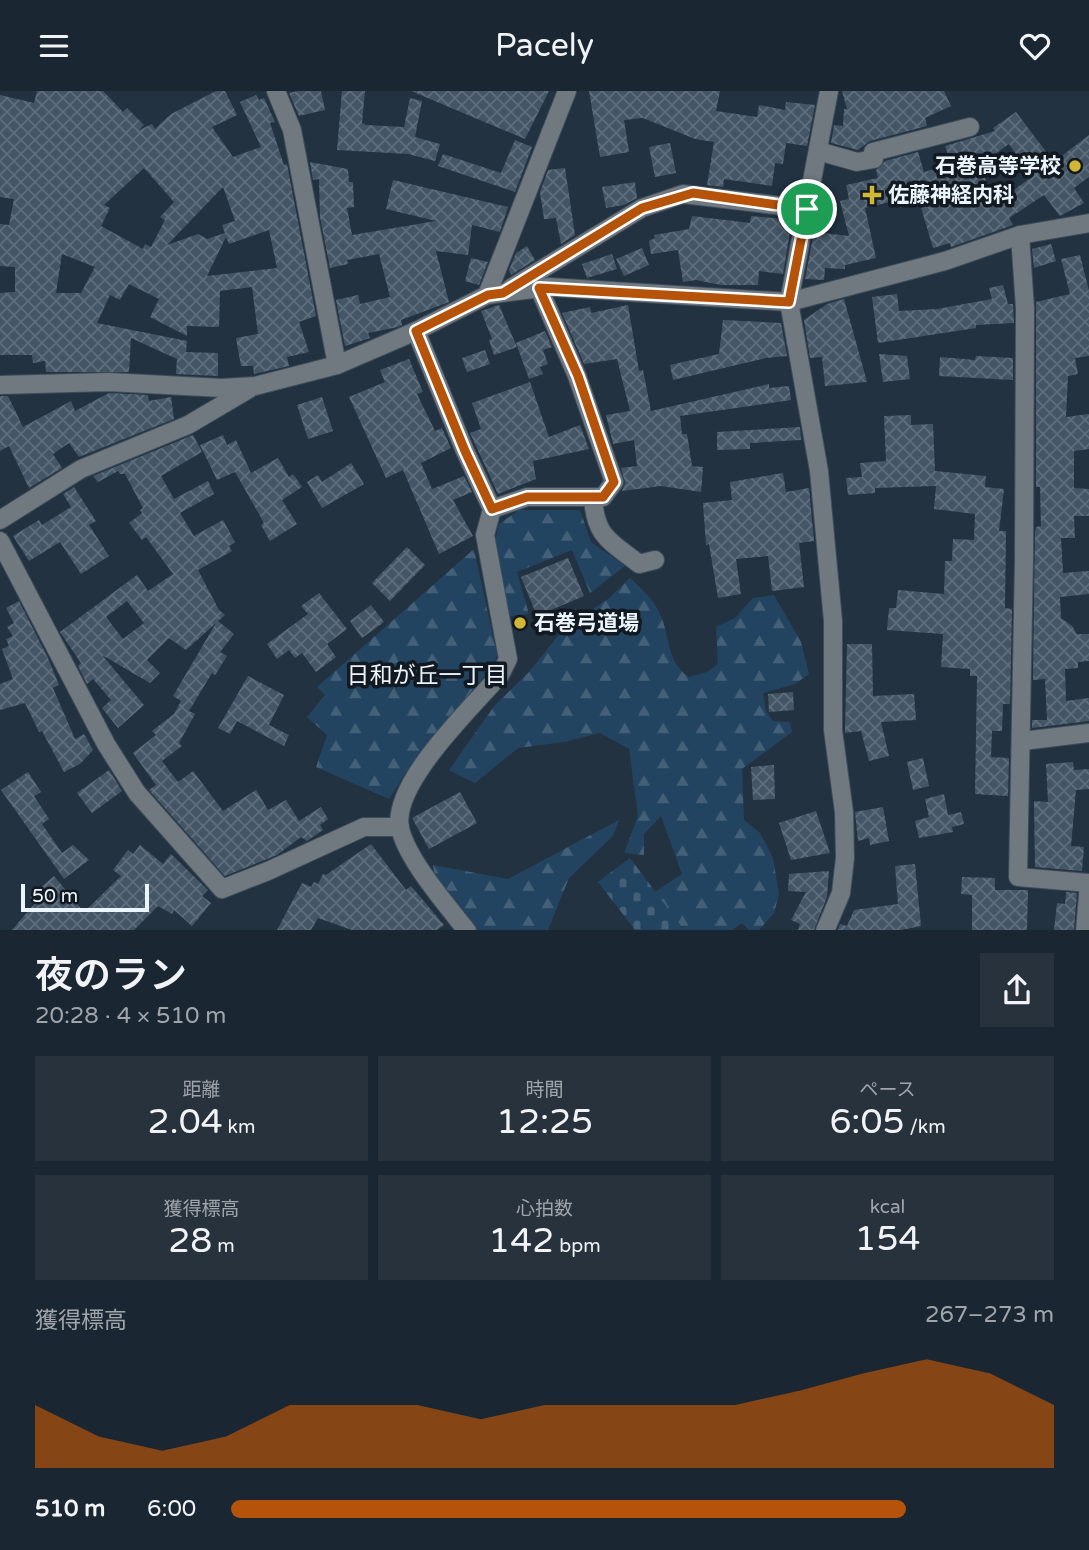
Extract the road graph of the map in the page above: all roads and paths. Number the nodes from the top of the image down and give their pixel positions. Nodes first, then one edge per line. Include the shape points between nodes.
1 (276, 91) edge
2 (567, 91) edge
3 (829, 91) edge
4 (970, 127) dead end
5 (818, 151) junction
6 (807, 209) junction
7 (1089, 223) edge
8 (1020, 235) junction
9 (539, 288) junction
10 (495, 294) junction
11 (789, 302) junction
12 (416, 331) junction
13 (337, 365) junction
14 (0, 385) edge
15 (256, 386) junction
16 (593, 497) junction
17 (492, 509) junction
18 (0, 520) edge
19 (0, 541) edge
20 (655, 560) dead end
21 (1089, 733) edge
22 (1023, 741) junction
23 (400, 827) junction
24 (467, 930) edge
25 (825, 930) edge
26 (1085, 930) edge

1 - 13 street via 292,130
2 - 10 street
3 - 5 street
4 - 5 street via 873,152 874,159 857,162
5 - 6 street
6 - 10 street via 683,194 642,208
6 - 11 street
7 - 8 street
8 - 11 street via 945,261
8 - 22 street via 1025,308
9 - 10 street
9 - 11 street
9 - 16 street via 578,376 614,482 603,497
10 - 12 street
11 - 25 street via 819,471 833,621 833,730 844,812 841,893
12 - 13 street
12 - 17 street
13 - 15 street
14 - 15 street
15 - 18 street via 188,425 81,469
16 - 17 street via 527,497
16 - 20 street via 594,521 609,540 639,564
17 - 23 street via 485,534 509,659 427,756 406,793
19 - 23 street via 124,773 222,889 364,827
21 - 22 street
22 - 26 street via 1018,877 1089,883
23 - 24 street via 427,879

